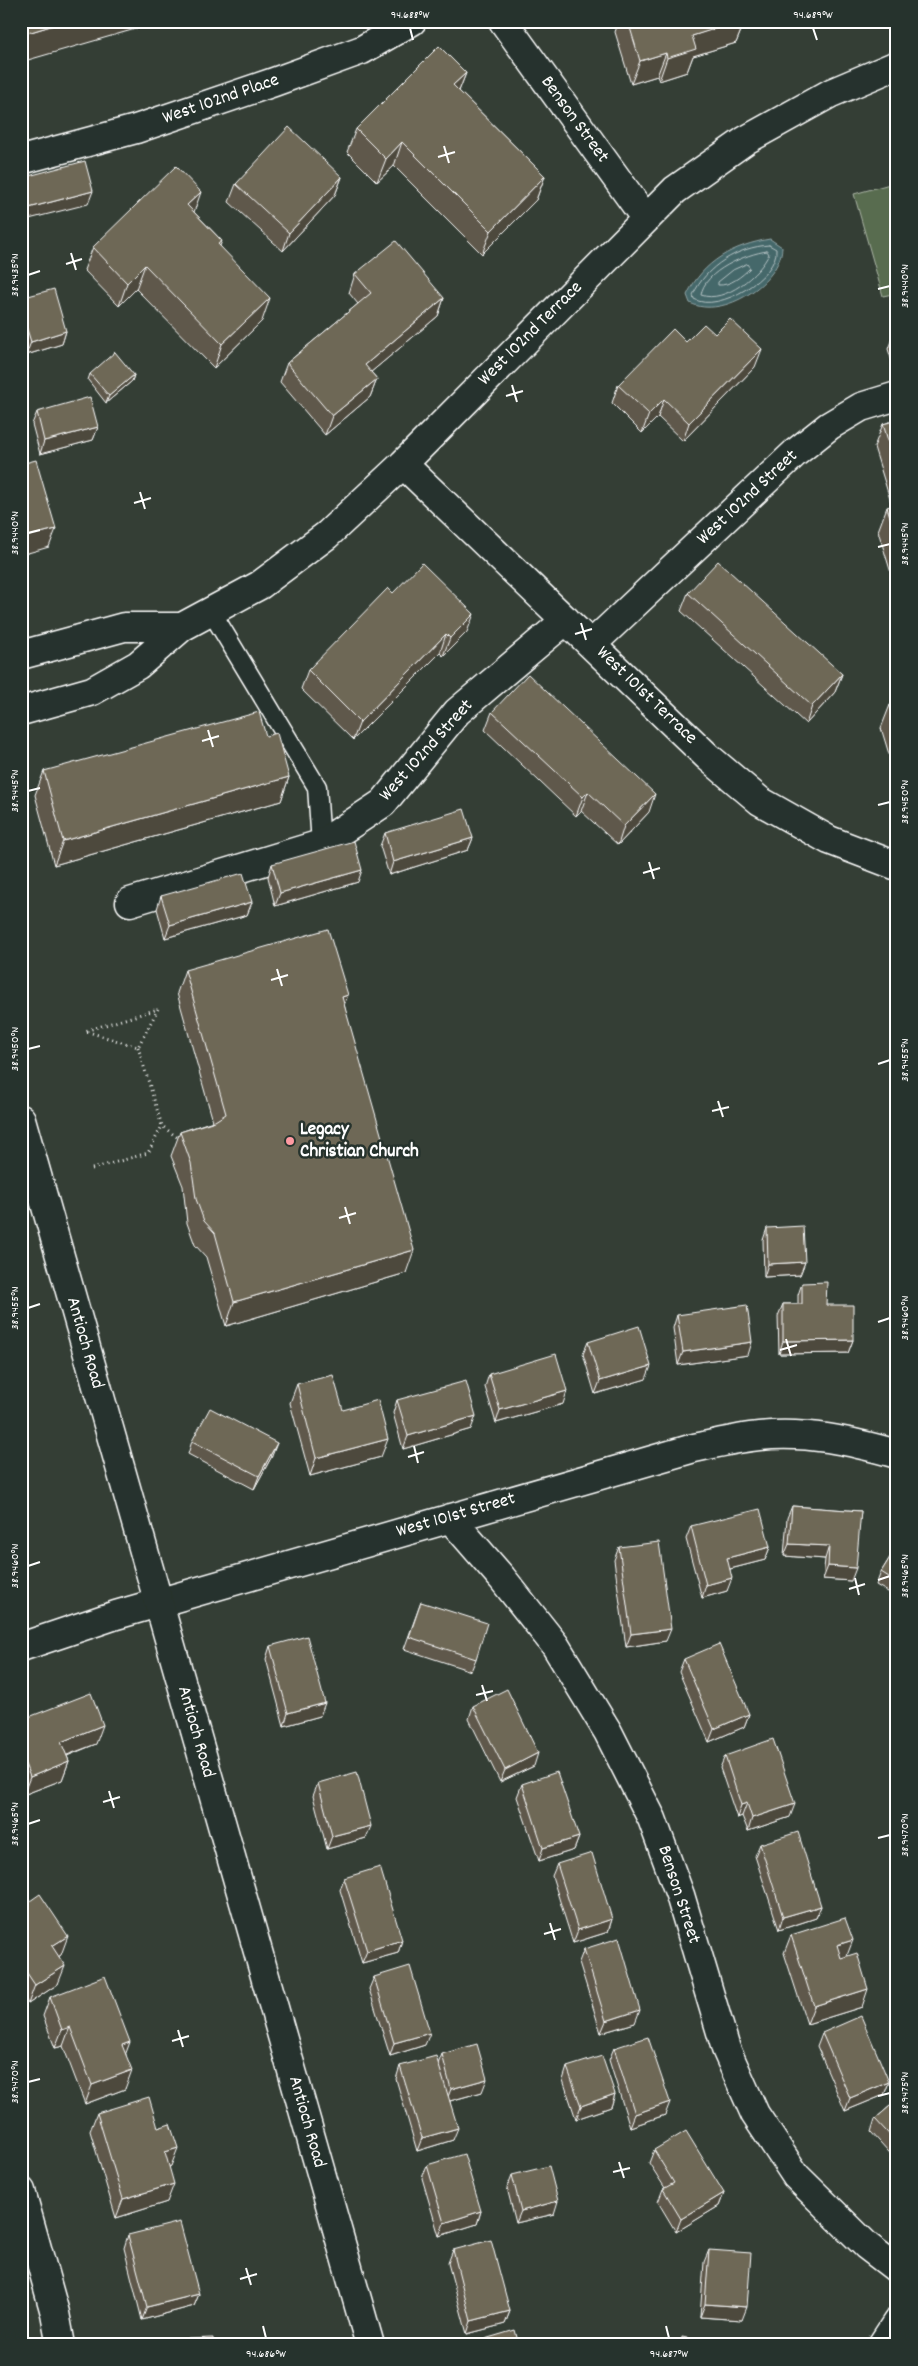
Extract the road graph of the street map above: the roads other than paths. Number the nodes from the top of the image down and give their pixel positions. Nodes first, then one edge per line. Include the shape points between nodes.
1 (412, 21) edge
2 (503, 21) edge
3 (897, 65) edge
4 (21, 160) edge
5 (646, 219) junction
6 (897, 396) edge
7 (403, 464) junction
8 (211, 611) junction
9 (566, 620) junction
10 (182, 627) junction
11 (592, 644) junction
12 (21, 655) edge
13 (21, 712) edge
14 (321, 844) junction
15 (897, 866) edge
16 (130, 902) dead end
17 (21, 1119) edge
18 (897, 1454) edge
19 (450, 1518) junction
20 (158, 1603) junction
21 (21, 1647) edge
22 (21, 2190) edge
23 (897, 2269) edge
24 (897, 2322) edge
25 (61, 2345) edge
26 (370, 2345) edge
27 (882, 2345) edge

1 - 4 street, West 102nd Place via 362,50 274,82 136,129
2 - 5 street, Benson Street
3 - 5 street, West 102nd Terrace via 831,93 746,140 675,190
5 - 7 street, West 102nd Terrace
6 - 11 street, West 102nd Street via 861,407 795,452
7 - 8 street, West 102nd Terrace via 327,535 260,584
7 - 9 street, West 101st Terrace
8 - 10 street, West 102nd Terrace
8 - 14 lane via 317,787
9 - 11 street, West 101st Terrace
9 - 14 street, West 102nd Street via 457,712 383,803
10 - 12 street, West 102nd Terrace via 124,627
10 - 13 street, West 102nd Terrace via 138,665 92,691
11 - 15 street, West 101st Terrace via 708,757 760,801 828,840
14 - 16 street, West 102nd Street
17 - 20 street, Antioch Road
18 - 19 street, West 101st Street via 855,1442 806,1434 758,1436 694,1448
19 - 20 street, West 101st Street
19 - 23 street, Benson Street via 555,1645 608,1732 652,1819 680,1895 726,2048 755,2114 796,2176 867,2246
20 - 21 street, West 101st Street
20 - 26 street, Antioch Road
22 - 25 street
24 - 27 street

